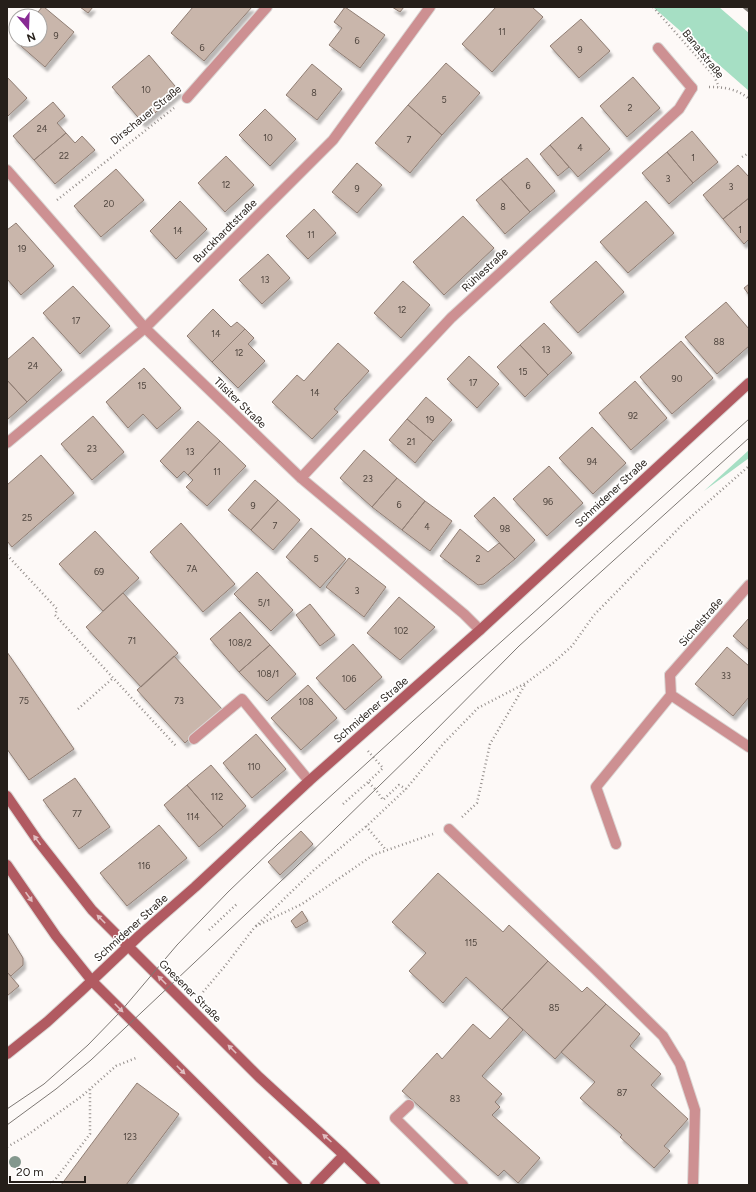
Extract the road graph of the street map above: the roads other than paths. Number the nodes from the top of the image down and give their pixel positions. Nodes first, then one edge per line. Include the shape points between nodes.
1 (267, 7) edge
2 (430, 7) edge
3 (658, 48) dead end
4 (187, 98) road end
5 (7, 170) edge
6 (145, 328) junction
7 (749, 383) edge
8 (7, 443) edge
9 (300, 478) junction
10 (749, 585) edge
11 (480, 630) junction
12 (671, 695) junction
13 (194, 740) dead end
14 (749, 747) edge
15 (309, 781) junction
16 (7, 796) edge
17 (449, 829) road end
18 (616, 844) dead end
19 (7, 865) edge
20 (128, 946) junction
21 (92, 981) junction
22 (7, 1054) edge
23 (409, 1105) dead end
24 (344, 1155) junction
25 (297, 1185) edge
26 (315, 1185) edge
27 (375, 1185) edge
28 (463, 1185) edge
29 (693, 1185) edge

1 - 4 street, Dirschauer Straße
2 - 6 street, Burckhardtstraße via 333,140
3 - 9 street, Rühlestraße via 692,88 679,110 451,318
5 - 6 street, Tilsiter Straße
6 - 8 street, Burckhardtstraße
6 - 9 street, Tilsiter Straße
7 - 11 main road, Schmidener Straße
9 - 11 street, Tilsiter Straße
10 - 12 street, Sichelstraße via 670,675
11 - 15 main road, Schmidener Straße
12 - 14 street
12 - 18 street via 596,787
13 - 15 street via 242,699
15 - 20 main road, Schmidener Straße via 195,888
20 -> 16 main road, Gnesener Straße via 92,910 38,841
17 - 29 street via 663,1036 680,1064 695,1110
19 -> 21 main road via 56,936
20 - 21 main road, Schmidener Straße
24 -> 20 main road, Gnesener Straße via 260,1077
21 - 22 main road, Schmidener Straße
21 -> 25 main road
23 - 28 street via 396,1118
24 - 26 main road
24 - 27 main road, Gnesener Straße

